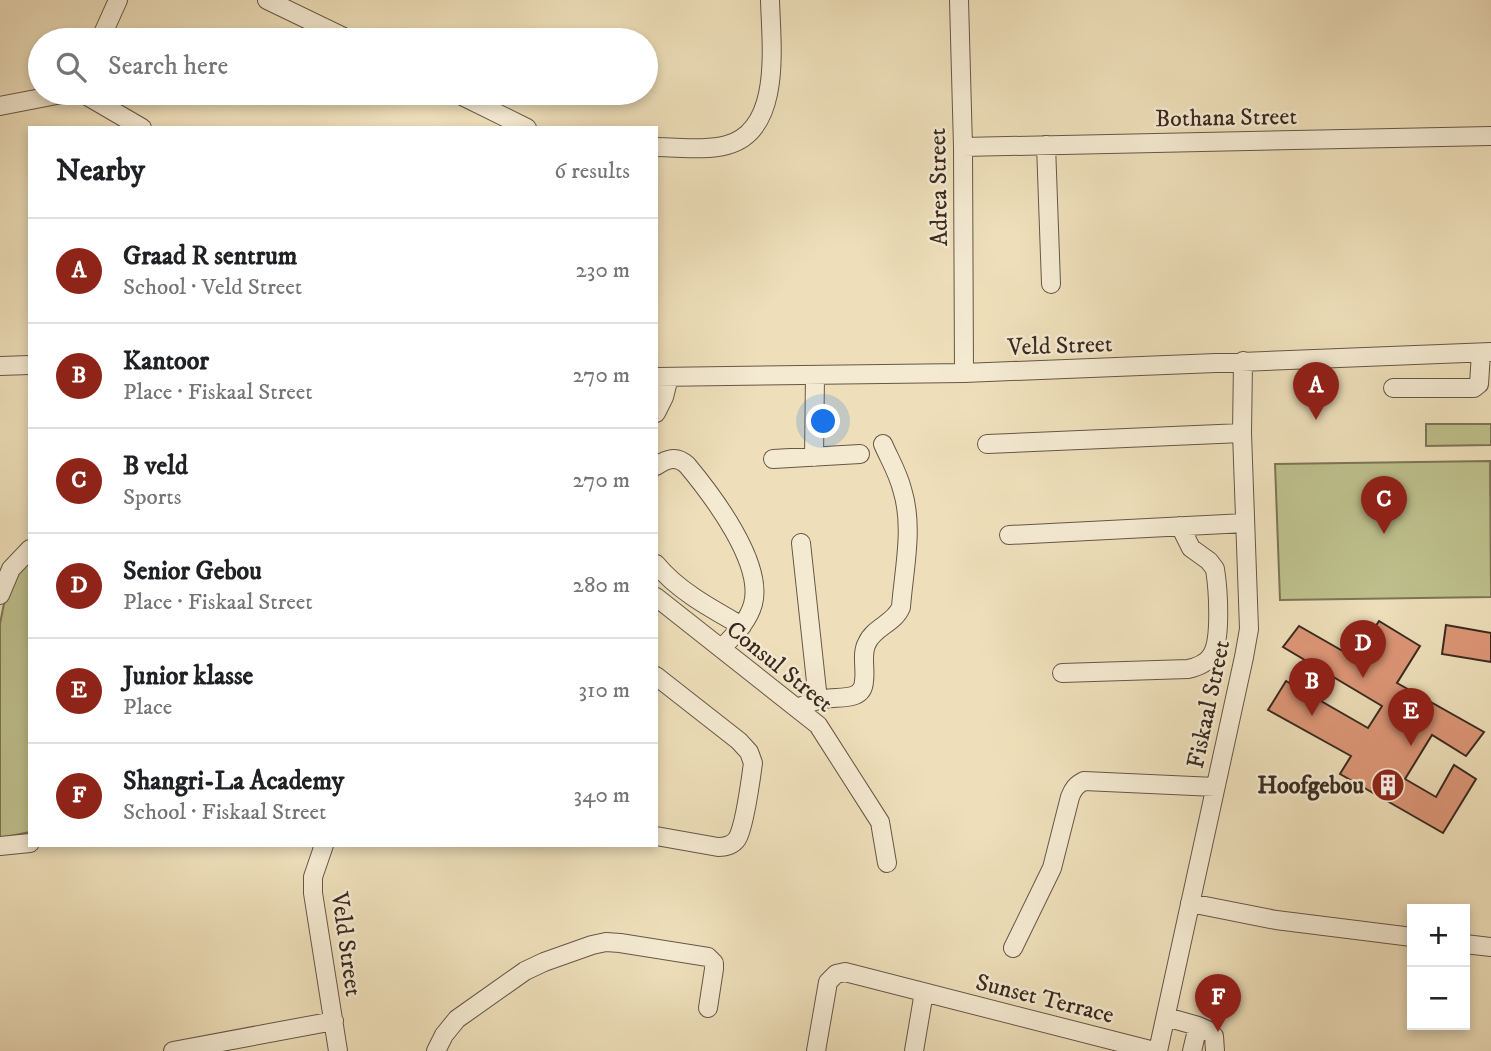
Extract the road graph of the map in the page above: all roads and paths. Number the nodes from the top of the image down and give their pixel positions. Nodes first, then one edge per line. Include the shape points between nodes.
1 (118, 0) edge
2 (267, 0) edge
3 (770, 0) edge
4 (959, 0) edge
5 (105, 28) edge
6 (325, 28) edge
7 (28, 101) edge
8 (103, 105) edge
9 (480, 105) edge
10 (0, 106) edge
11 (139, 126) edge
12 (523, 126) edge
13 (1491, 136) edge
14 (1046, 145) junction
15 (658, 147) edge
16 (963, 147) junction
17 (1051, 284) dead end
18 (1486, 353) edge
19 (1, 360) edge
20 (1243, 361) junction
21 (28, 365) edge
22 (964, 373) junction
23 (815, 375) junction
24 (663, 377) edge
25 (1393, 388) dead end
26 (658, 409) edge
27 (1242, 433) junction
28 (883, 444) dead end
29 (988, 444) dead end
30 (860, 454) dead end
31 (814, 457) junction
32 (773, 458) dead end
33 (658, 465) edge
34 (1245, 523) junction
35 (1180, 526) junction
36 (1009, 535) dead end
37 (801, 543) dead end
38 (28, 551) edge
39 (658, 566) edge
40 (0, 595) edge
41 (658, 599) edge
42 (742, 626) junction
43 (722, 649) junction
44 (1062, 673) dead end
45 (658, 678) edge
46 (818, 700) junction
47 (798, 708) junction
48 (1215, 787) junction
49 (658, 836) edge
50 (28, 843) edge
51 (0, 846) edge
52 (323, 847) edge
53 (887, 863) dead end
54 (1189, 903) junction
55 (1407, 936) edge
56 (1470, 945) edge
57 (1491, 947) edge
58 (1013, 948) dead end
59 (923, 992) junction
60 (708, 1008) dead end
61 (1166, 1017) junction
62 (334, 1021) junction
63 (1198, 1026) junction
64 (173, 1051) edge
65 (338, 1051) edge
66 (436, 1051) edge
67 (816, 1051) edge
68 (914, 1051) edge
69 (1156, 1051) edge
70 (1192, 1051) edge
71 (1215, 1051) edge

1 - 5 street
2 - 6 street
3 - 15 street via 770,88 762,114 735,142 719,147
4 - 16 street, Adrea Street
7 - 10 street
8 - 11 street
9 - 12 street
13 - 14 street, Bothana Street
14 - 16 street, Bothana Street
14 - 17 street
16 - 22 street, Adrea Street
18 - 20 street, Veld Street
18 - 25 street via 1480,382 1474,388
19 - 21 street
20 - 22 street, Veld Street
20 - 27 street, Fiskaal Street
22 - 23 street, Veld Street
23 - 24 street, Veld Street
23 - 31 street
24 - 26 street, Veld Street via 664,397
27 - 29 street
27 - 34 street, Fiskaal Street
28 - 46 street via 908,514 901,607 868,640 860,693
30 - 31 street
31 - 32 street
33 - 42 street via 671,458 682,461 737,536 754,588 752,608
34 - 35 street
34 - 48 street, Fiskaal Street via 1249,629
35 - 36 street
35 - 44 street via 1191,548 1215,569 1217,638 1210,658 1188,669
37 - 46 street
38 - 40 street via 11,569
39 - 42 street via 686,591
41 - 43 street, Consul Street
42 - 43 street
43 - 47 street, Consul Street
45 - 49 street via 745,747 752,763 734,842 718,847
46 - 47 street
47 - 53 street, Consul Street via 820,728 877,816
48 - 54 street, Fiskaal Street
48 - 58 street via 1079,784 1070,797 1052,868
50 - 51 street
52 - 62 street, Veld Street via 313,877 313,893
54 - 55 street via 1276,920
54 - 61 street, Fiskaal Street
56 - 57 street
59 - 67 street, Sunset Terrace via 853,973 836,974 826,988
59 - 68 street
59 - 69 street, Sunset Terrace
60 - 66 street via 714,966 708,957 606,942 525,971 457,1019
61 - 63 street
61 - 69 street, Fiskaal Street
62 - 64 street
62 - 65 street, Veld Street
63 - 70 street
63 - 71 street via 1214,1036

